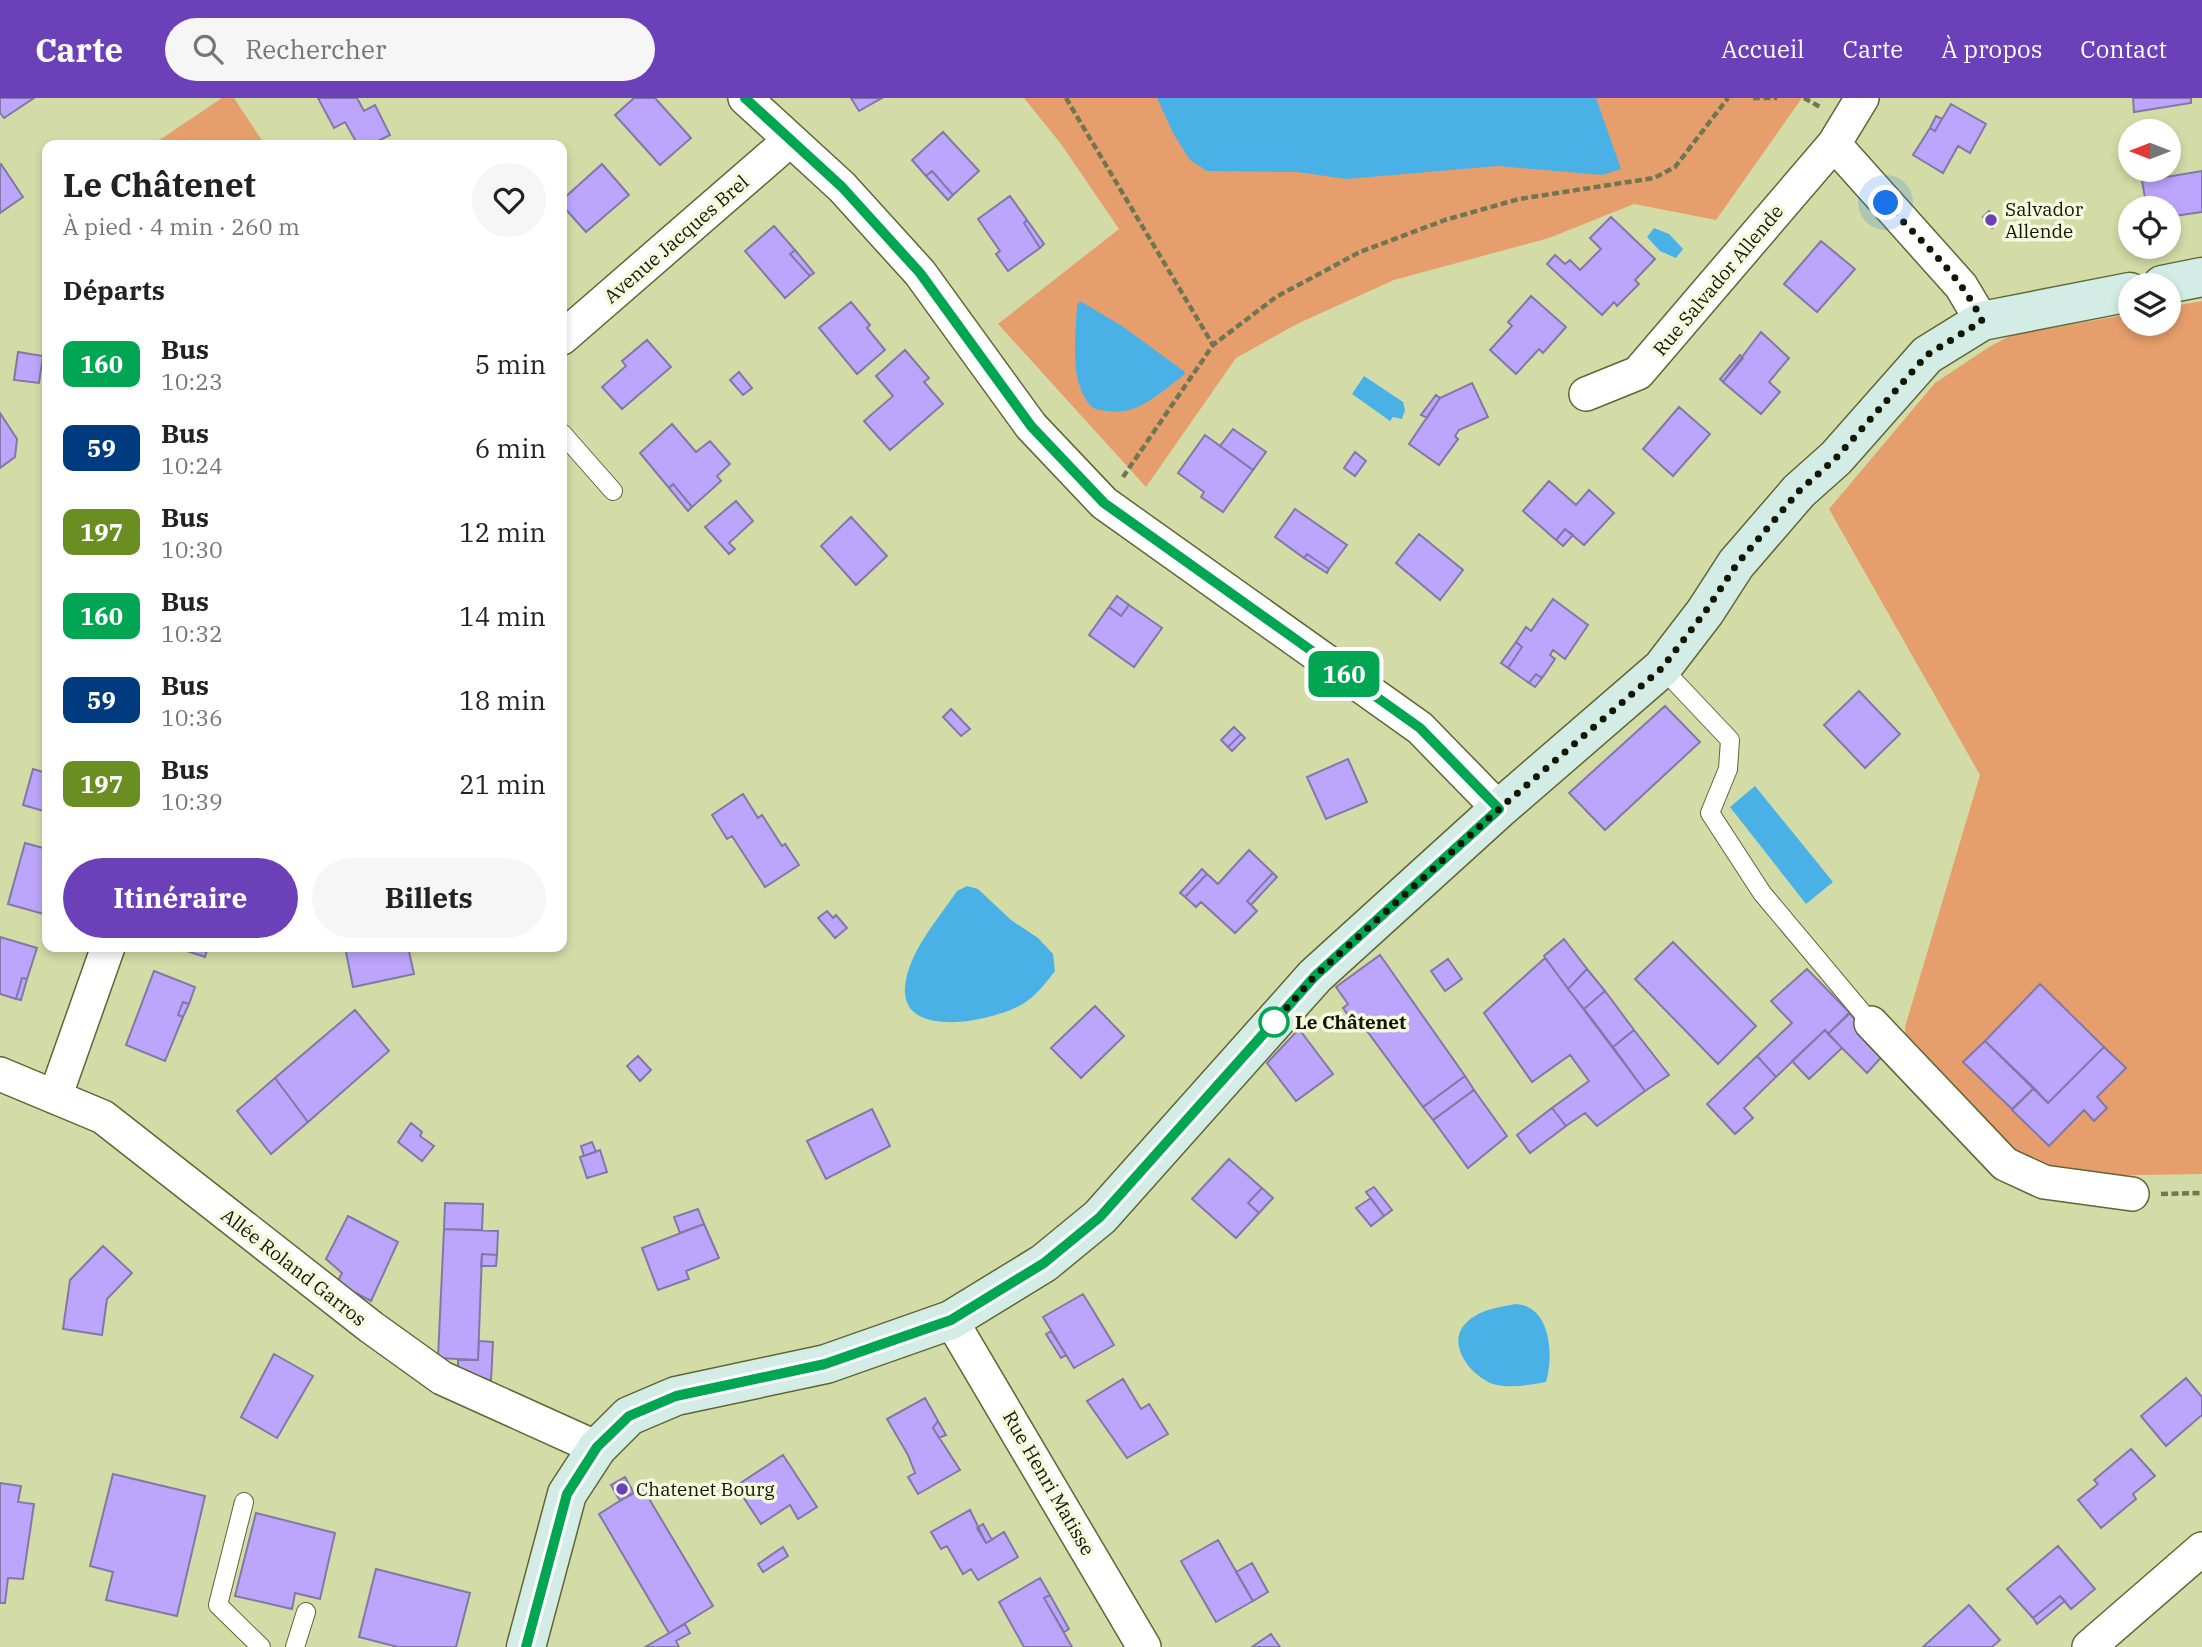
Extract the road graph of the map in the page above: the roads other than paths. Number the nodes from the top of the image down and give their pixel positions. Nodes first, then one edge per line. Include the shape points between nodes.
1 (745, 98) edge
2 (1862, 98) edge
3 (790, 140) junction
4 (1834, 144) junction
5 (2202, 277) edge
6 (2181, 281) edge
7 (2118, 294) edge
8 (1982, 321) junction
9 (567, 334) edge
10 (1586, 394) dead end
11 (567, 439) edge
12 (613, 491) dead end
13 (1662, 668) junction
14 (1499, 809) junction
15 (106, 952) edge
16 (1871, 1023) joint
17 (0, 1074) edge
18 (55, 1097) junction
19 (2132, 1194) road end
20 (951, 1320) junction
21 (597, 1447) junction
22 (244, 1502) dead end
23 (2202, 1549) edge
24 (306, 1612) dead end
25 (261, 1647) edge
26 (295, 1647) edge
27 (526, 1647) edge
28 (1144, 1647) edge
29 (2089, 1647) edge

1 - 3 street
2 - 4 street, Rue Salvador Allende
3 - 9 street, Avenue Jacques Brel
3 - 14 street via 842,187 920,273 1031,426 1104,503 1420,728
4 - 8 street via 1961,286
4 - 10 street, Rue Salvador Allende via 1638,373
5 - 6 street
7 - 8 street
8 - 13 street via 1927,355 1836,458 1799,491 1737,564
11 - 12 lane
13 - 14 street
13 - 16 lane via 1730,740 1728,769 1710,813 1762,893
14 - 20 street via 1315,976 1100,1217 1044,1263
15 - 18 street
16 - 19 street via 2005,1164 2044,1182
17 - 18 street, Allée Roland Garros
18 - 21 street, Allée Roland Garros via 103,1117 442,1378
20 - 21 street via 825,1364 676,1396 629,1416
20 - 28 street, Rue Henri Matisse
21 - 27 street via 567,1494
22 - 25 lane via 218,1605
23 - 29 street
24 - 26 lane

